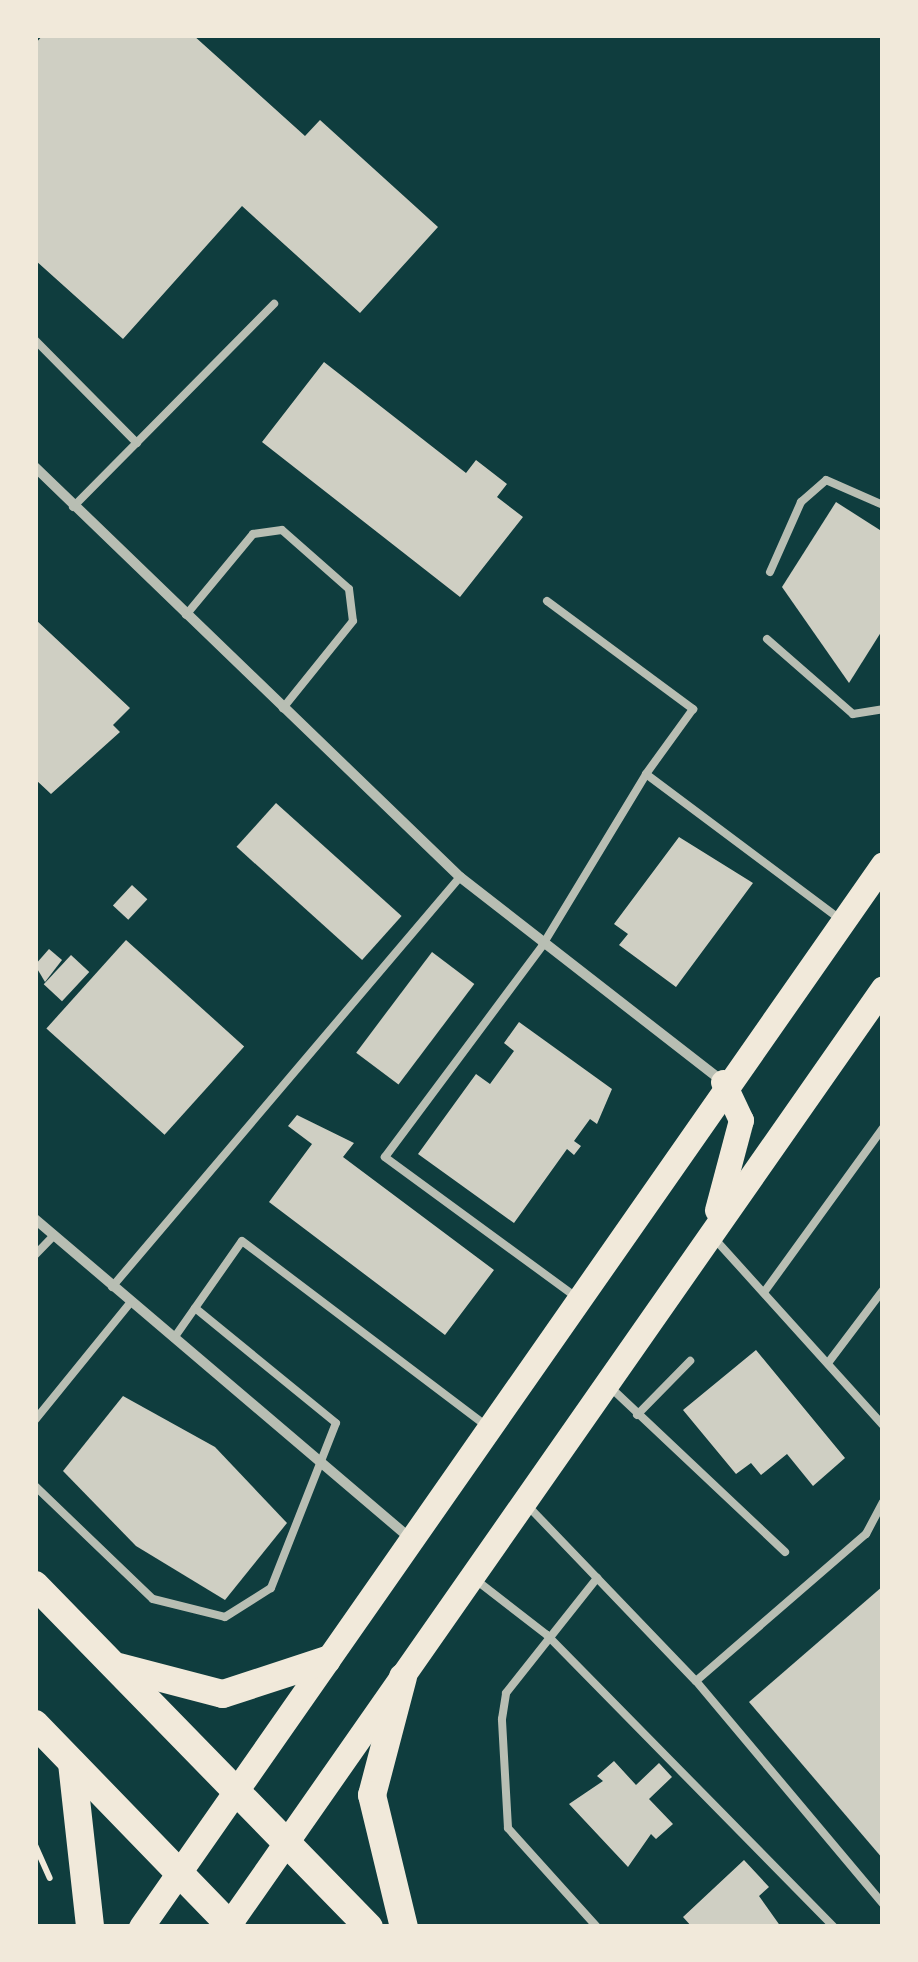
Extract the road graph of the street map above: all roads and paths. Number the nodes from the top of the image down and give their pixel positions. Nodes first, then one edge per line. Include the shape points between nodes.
1 (274, 304) dead end
2 (35, 340) edge
3 (138, 443) junction
4 (35, 467) edge
5 (883, 505) edge
6 (73, 507) junction
7 (770, 572) dead end
8 (547, 601) dead end
9 (186, 615) junction
10 (768, 639) dead end
11 (282, 708) junction
12 (883, 708) edge
13 (646, 774) junction
14 (883, 864) edge
15 (460, 878) junction
16 (840, 919) junction
17 (542, 946) junction
18 (883, 988) edge
19 (724, 1082) junction
20 (883, 1128) edge
21 (35, 1219) edge
22 (710, 1234) junction
23 (54, 1236) junction
24 (35, 1255) edge
25 (112, 1287) junction
26 (883, 1290) edge
27 (766, 1292) junction
28 (576, 1297) junction
29 (130, 1303) junction
30 (195, 1308) junction
31 (174, 1339) junction
32 (690, 1361) dead end
33 (828, 1363) junction
34 (606, 1382) junction
35 (637, 1415) junction
36 (35, 1420) edge
37 (883, 1425) edge
38 (488, 1426) junction
39 (320, 1460) junction
40 (35, 1486) edge
41 (524, 1502) junction
42 (883, 1502) edge
43 (410, 1538) junction
44 (784, 1552) dead end
45 (473, 1577) junction
46 (598, 1578) junction
47 (35, 1585) edge
48 (547, 1635) junction
49 (327, 1660) junction
50 (112, 1664) junction
51 (403, 1677) junction
52 (696, 1682) junction
53 (35, 1724) edge
54 (72, 1763) junction
55 (236, 1791) junction
56 (287, 1842) junction
57 (179, 1873) junction
58 (883, 1904) edge
59 (229, 1926) edge
60 (90, 1927) edge
61 (141, 1927) edge
62 (369, 1927) edge
63 (404, 1927) edge
64 (596, 1927) edge
65 (834, 1927) edge

1 - 3 lane
2 - 3 lane
3 - 6 lane
4 - 6 street
5 - 7 lane via 826,480 801,502
6 - 9 street
8 - 13 lane via 693,709
9 - 11 street
9 - 11 lane via 253,534 282,530 350,589 352,621
10 - 12 lane via 853,714
11 - 15 street
13 - 16 lane
13 - 17 lane
14 - 16 main road
15 - 17 street
15 - 25 lane
16 - 19 main road
17 - 19 street
17 - 28 lane via 385,1157
18 - 22 main road
19 - 22 main road via 741,1120
19 - 28 main road
20 - 27 lane
21 - 23 street
22 - 27 lane
22 - 34 main road
23 - 24 lane
23 - 25 street
25 - 29 street
26 - 33 lane
27 - 33 lane
28 - 38 main road
29 - 31 street
29 - 36 lane
30 - 31 lane
30 - 38 lane via 242,1241
30 - 39 lane via 336,1422
31 - 39 street
32 - 35 lane
33 - 37 lane
34 - 35 lane
34 - 41 main road
35 - 44 lane
38 - 43 main road
39 - 40 lane via 271,1588 225,1618 153,1599
39 - 43 street
41 - 45 main road
41 - 46 lane
42 - 52 lane via 866,1534
43 - 49 main road
45 - 48 lane
45 - 51 main road
46 - 48 lane
46 - 52 lane
47 - 50 highway
48 - 64 lane via 506,1692 502,1719 517,1845
48 - 65 lane
49 - 50 highway via 223,1694
49 - 55 main road
50 - 55 highway
51 - 56 main road
51 - 63 highway via 372,1795
52 - 58 lane
53 - 54 highway
54 - 57 highway
54 - 60 highway
55 - 56 highway
55 - 57 main road
56 - 59 main road
56 - 62 highway
57 - 59 highway
57 - 61 main road

